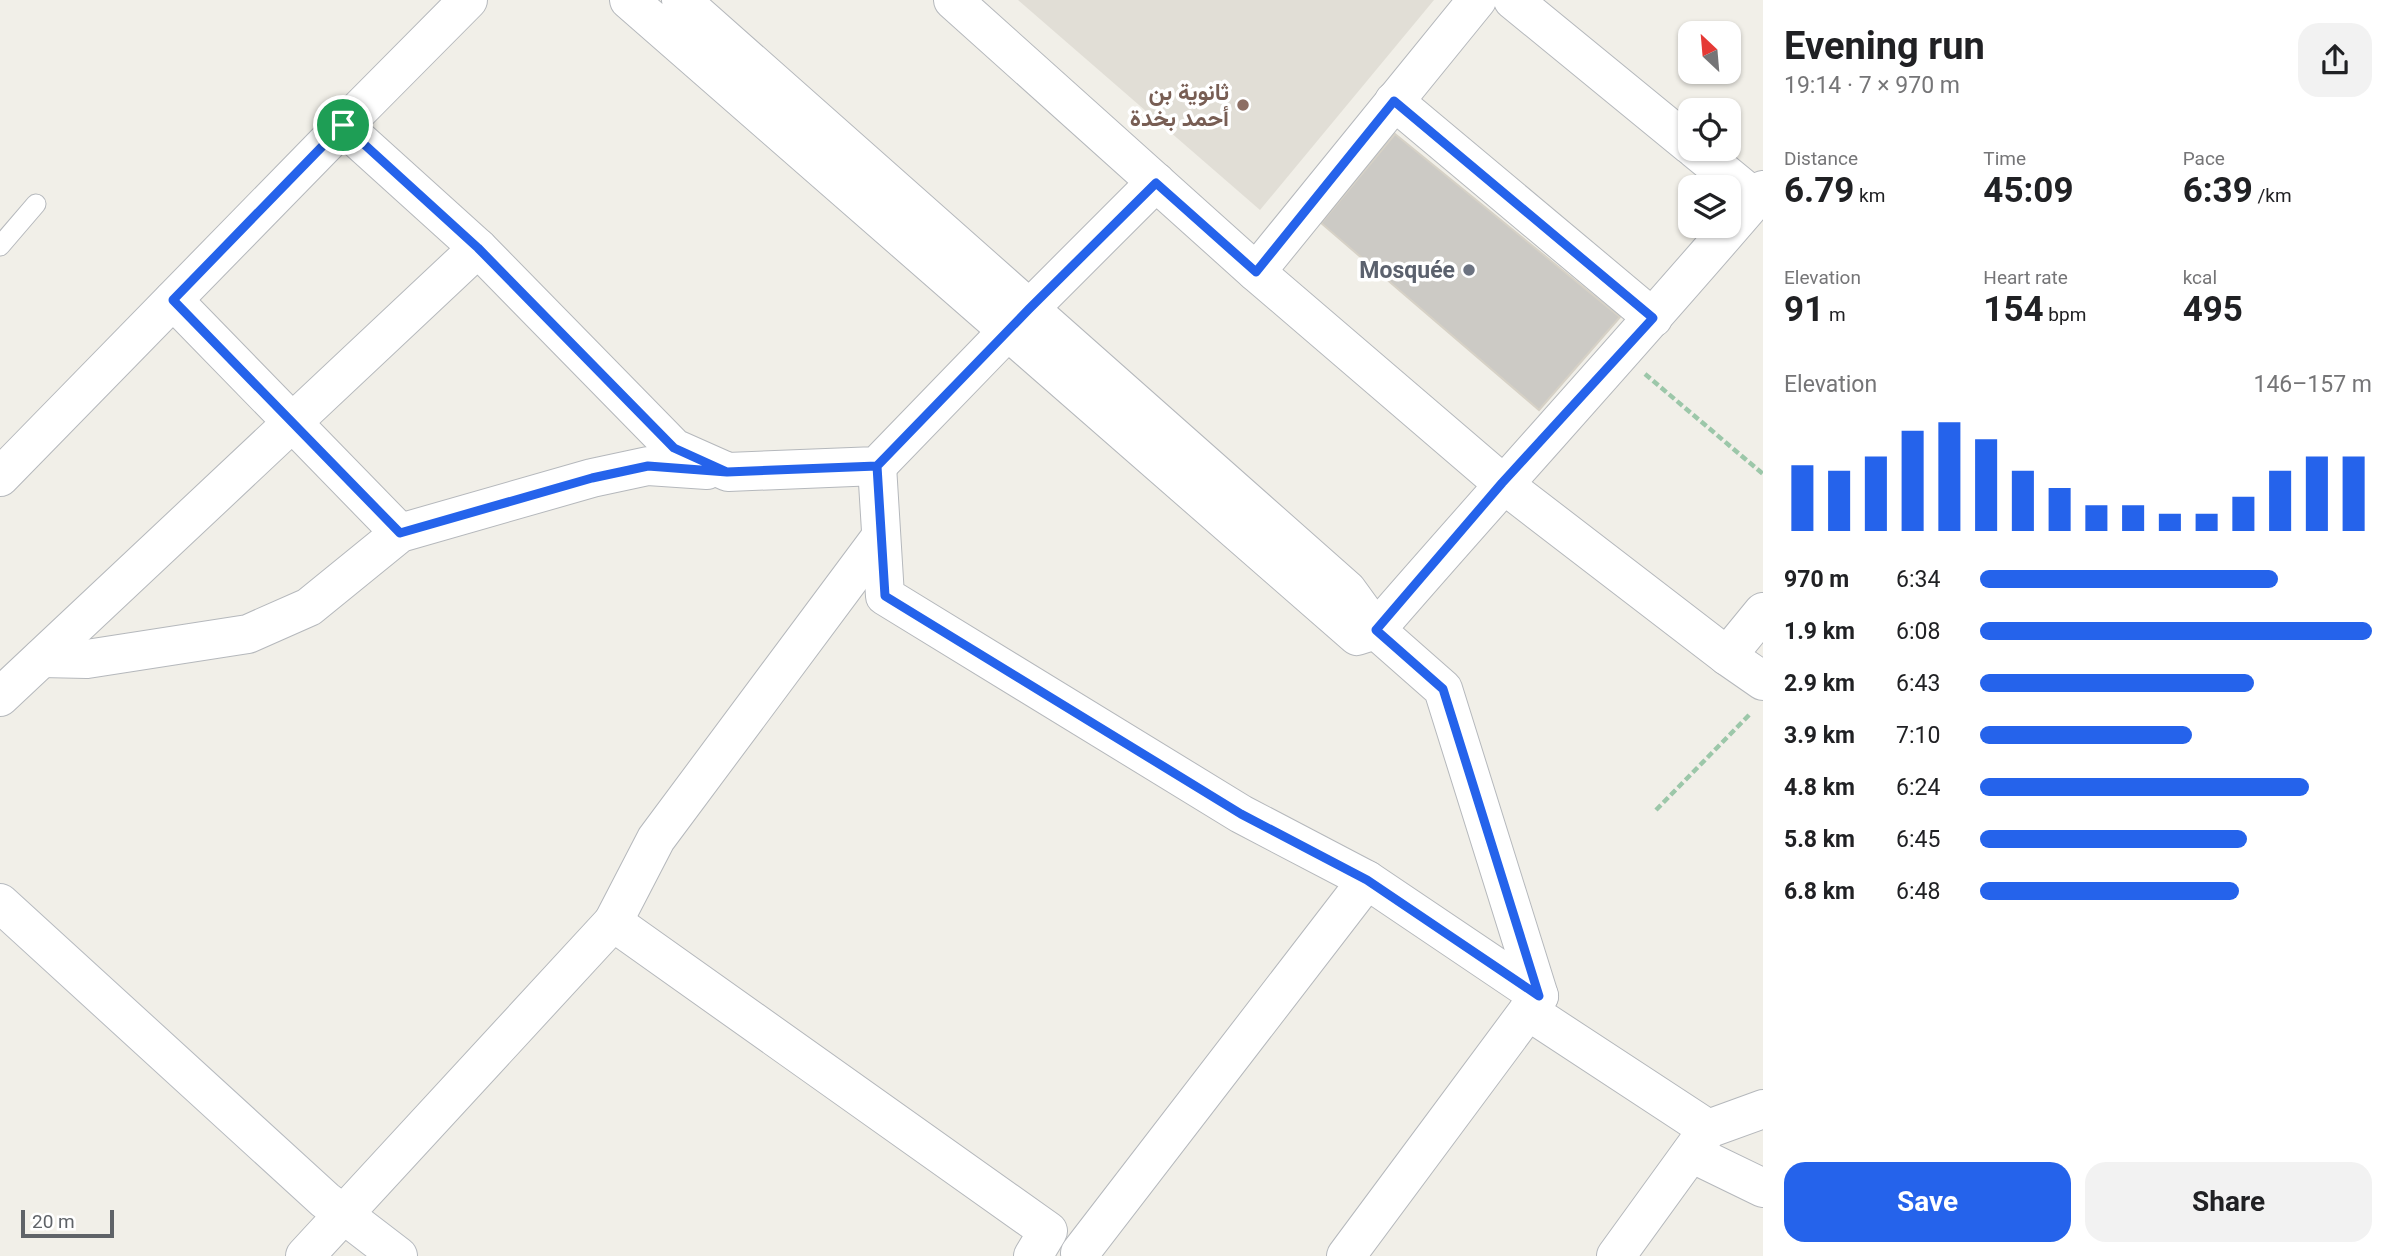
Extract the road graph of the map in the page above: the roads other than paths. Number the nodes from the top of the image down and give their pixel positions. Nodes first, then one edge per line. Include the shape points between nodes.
1 (629, 0) edge
2 (681, 0) edge
3 (953, 0) edge
4 (1477, 0) edge
5 (1513, 0) edge
6 (446, 7) edge
7 (1394, 101) junction
8 (343, 125) junction
9 (1678, 135) edge
10 (1712, 161) edge
11 (1156, 183) junction
12 (1759, 194) edge
13 (36, 204) dead end
14 (0, 246) edge
15 (478, 248) junction
16 (1256, 272) junction
17 (173, 300) junction
18 (1653, 318) junction
19 (1019, 320) junction
20 (293, 422) junction
21 (877, 466) junction
22 (727, 472) junction
23 (0, 477) edge
24 (1502, 483) junction
25 (400, 533) junction
26 (880, 538) junction
27 (1763, 612) edge
28 (1376, 630) junction
29 (1727, 656) junction
30 (42, 658) junction
31 (1758, 696) edge
32 (0, 697) edge
33 (1367, 880) junction
34 (0, 903) edge
35 (613, 922) junction
36 (1534, 1004) junction
37 (1763, 1109) edge
38 (1699, 1141) junction
39 (1763, 1188) edge
40 (344, 1214) junction
41 (1040, 1244) edge
42 (1083, 1254) edge
43 (305, 1256) edge
44 (398, 1256) edge
45 (1346, 1256) edge
46 (1616, 1256) edge

1 - 19 street
2 - 19 street
3 - 11 street
4 - 7 street
5 - 9 street
6 - 8 street
7 - 16 street
7 - 18 street
8 - 15 street
8 - 17 street
10 - 12 street
11 - 16 street
11 - 19 street
12 - 18 street
13 - 14 lane
15 - 20 street
15 - 22 street via 674,448
16 - 24 street
17 - 20 street
17 - 23 street
18 - 24 street
19 - 21 street
19 - 28 street via 1357,636
20 - 25 street
20 - 30 street
21 - 22 street
21 - 26 street
22 - 25 street via 648,466
24 - 28 street
24 - 29 street
25 - 30 street via 309,607 248,634 87,659
26 - 33 street via 885,596 1241,814
26 - 35 street via 656,839
27 - 29 street
28 - 36 street via 1443,689
29 - 31 street
30 - 32 street
33 - 36 street
33 - 42 street
34 - 40 street
35 - 40 street
35 - 41 street
36 - 38 street
36 - 45 street
37 - 38 street
38 - 39 street
38 - 46 street
40 - 43 street
40 - 44 street
41 - 42 street

